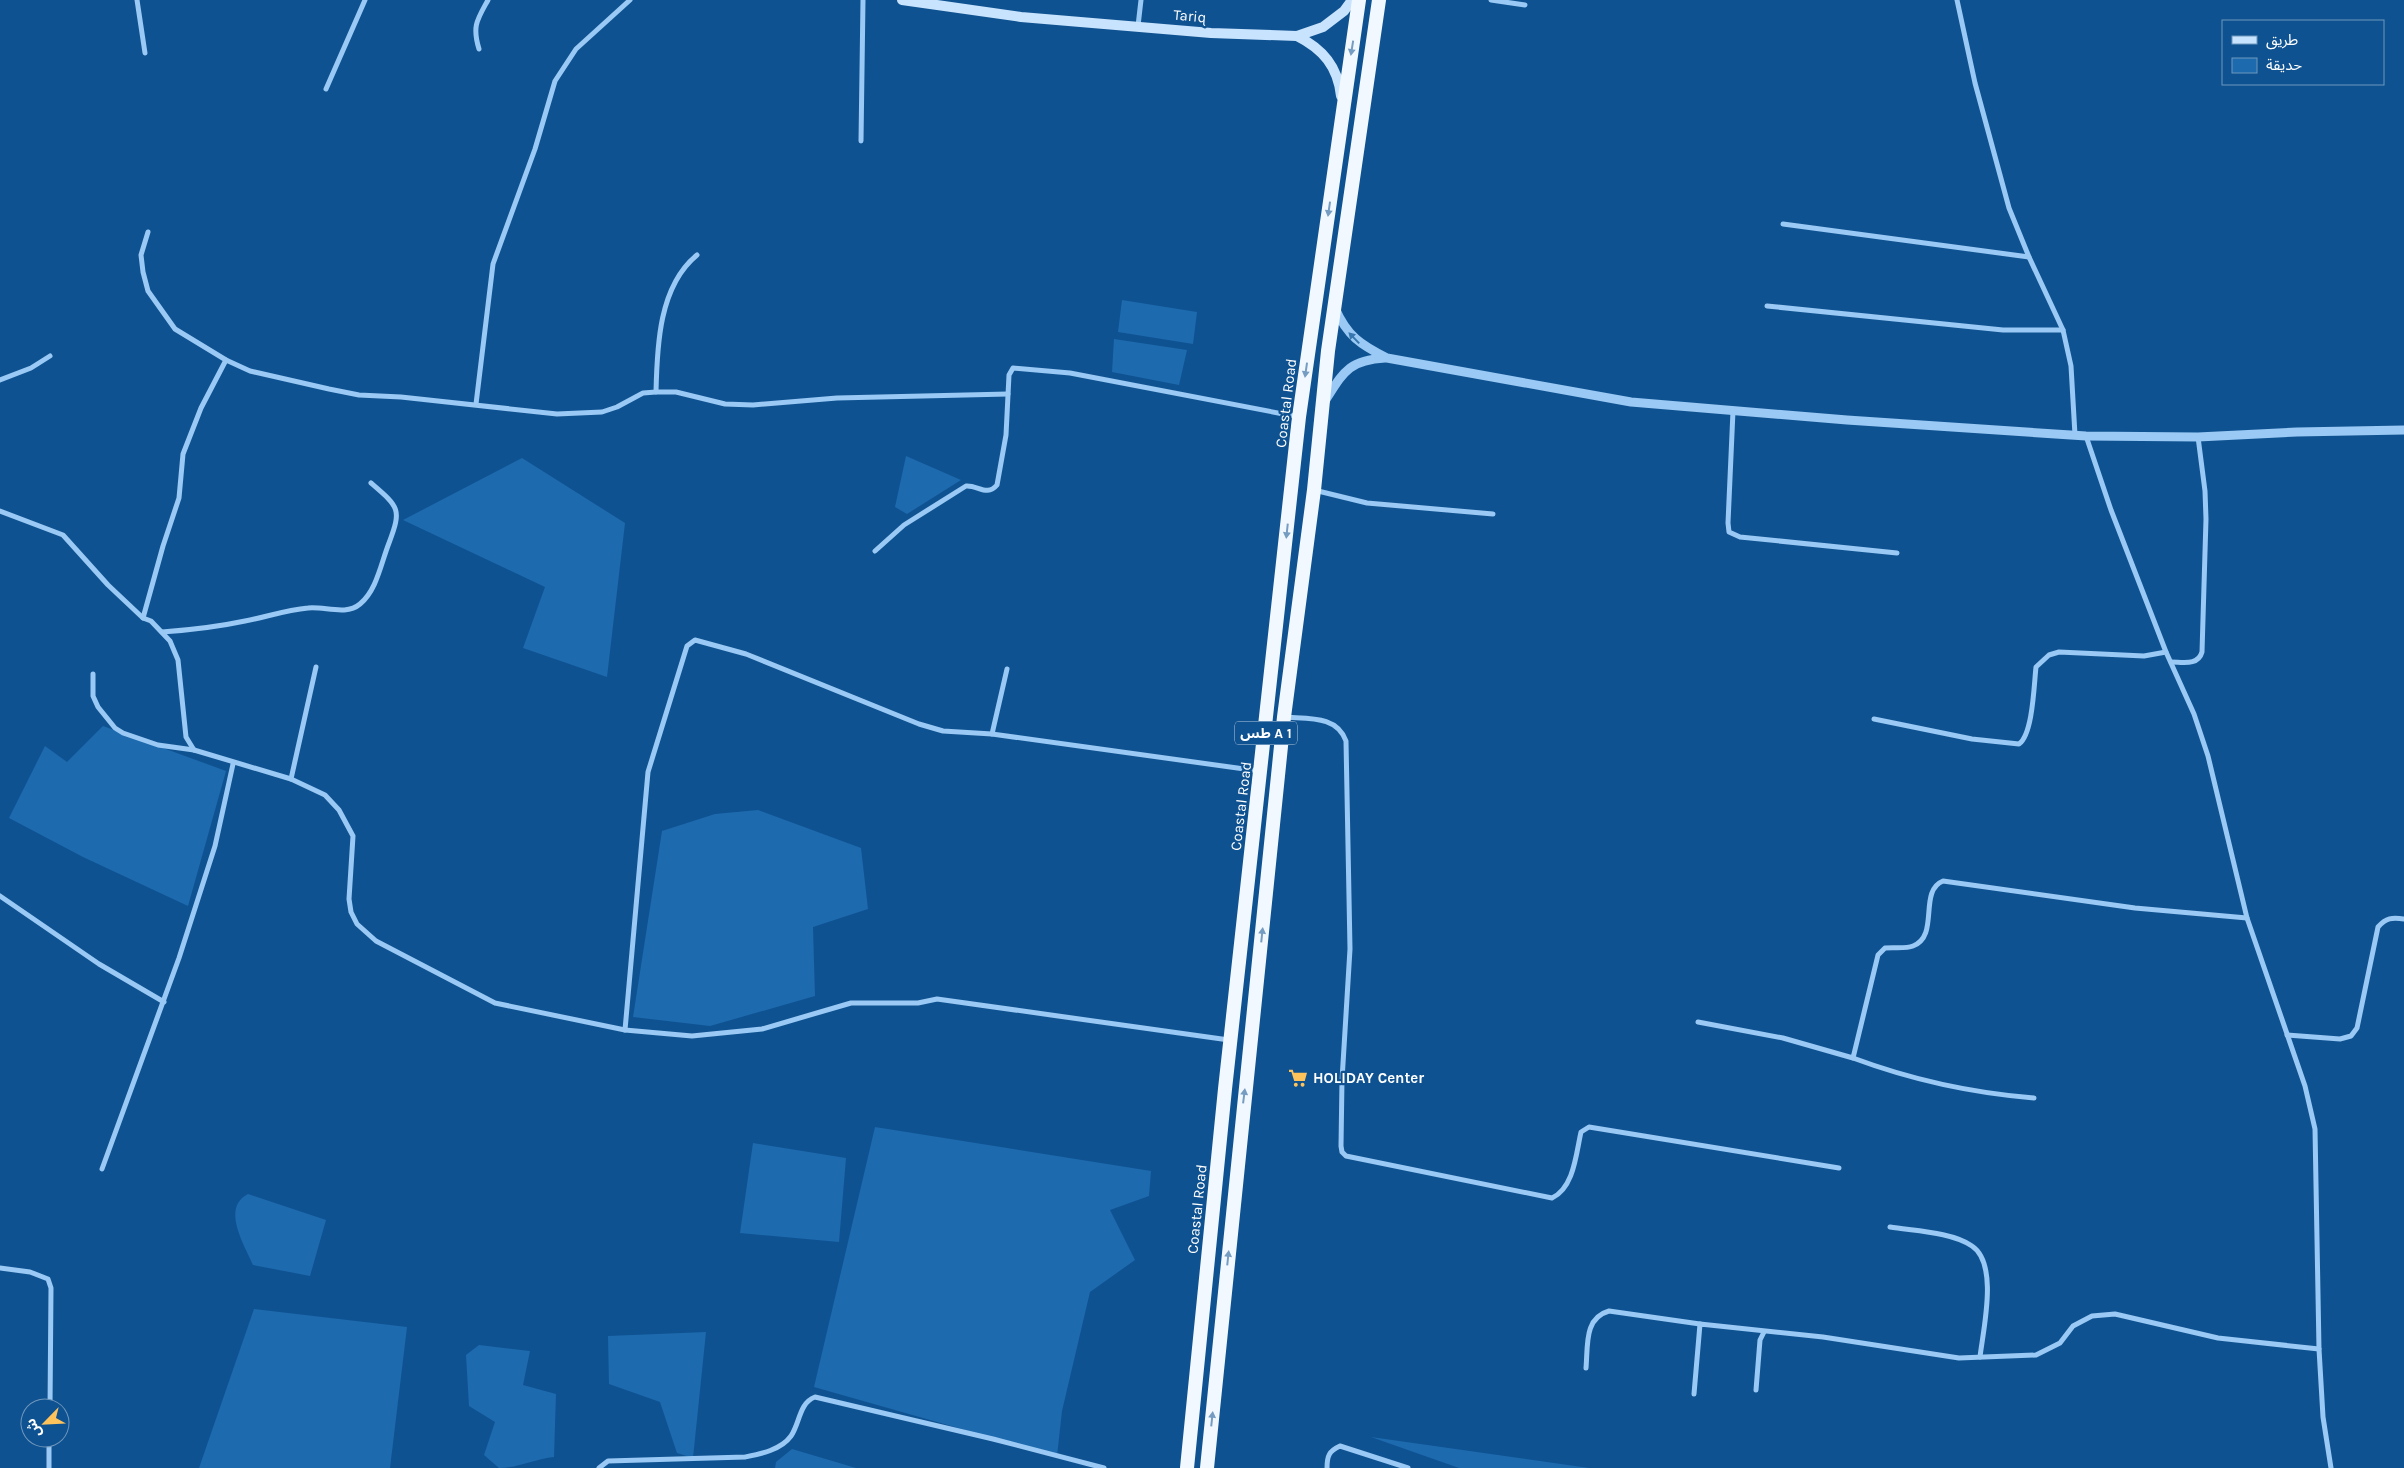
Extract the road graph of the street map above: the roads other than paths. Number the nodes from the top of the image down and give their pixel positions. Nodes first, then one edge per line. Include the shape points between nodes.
1 (137, 0) edge
2 (364, 0) edge
3 (488, 0) edge
4 (630, 0) edge
5 (864, 0) edge
6 (902, 0) edge
7 (1141, 0) edge
8 (1352, 0) edge
9 (1359, 0) edge
10 (1379, 0) edge
11 (1492, 0) edge
12 (1957, 0) edge
13 (1526, 5) dead end
14 (1138, 26) junction
15 (1297, 36) junction
16 (479, 49) dead end
17 (145, 53) dead end
18 (326, 89) dead end
19 (1343, 108) junction
20 (861, 141) dead end
21 (1783, 224) dead end
22 (148, 232) dead end
23 (697, 255) dead end
24 (2029, 257) junction
25 (1334, 305) junction
26 (1767, 306) dead end
27 (2063, 330) junction
28 (50, 356) dead end
29 (1387, 358) junction
30 (226, 360) junction
31 (0, 380) edge
32 (656, 392) junction
33 (1008, 394) junction
34 (1324, 403) junction
35 (476, 404) junction
36 (1733, 411) junction
37 (1299, 418) junction
38 (2404, 430) edge
39 (2074, 436) junction
40 (2086, 436) junction
41 (2198, 437) junction
42 (371, 483) dead end
43 (1314, 490) junction
44 (0, 511) edge
45 (1493, 514) dead end
46 (876, 551) dead end
47 (1897, 553) dead end
48 (143, 618) junction
49 (162, 632) junction
50 (2166, 652) junction
51 (2171, 662) junction
52 (316, 667) dead end
53 (1007, 669) dead end
54 (93, 674) dead end
55 (1284, 716) junction
56 (1874, 719) dead end
57 (992, 734) junction
58 (194, 750) junction
59 (234, 764) junction
60 (1262, 772) junction
61 (291, 779) junction
62 (0, 896) edge
63 (2247, 918) junction
64 (2404, 919) edge
65 (164, 1002) junction
66 (1698, 1022) dead end
67 (625, 1030) junction
68 (2287, 1035) junction
69 (1231, 1041) junction
70 (1854, 1058) junction
71 (2034, 1098) dead end
72 (1839, 1168) dead end
73 (102, 1169) dead end
74 (1890, 1226) dead end
75 (0, 1268) edge
76 (1700, 1324) junction
77 (1764, 1332) junction
78 (2319, 1349) junction
79 (1980, 1357) junction
80 (1586, 1368) dead end
81 (1756, 1390) dead end
82 (1694, 1394) dead end
83 (50, 1398) edge
84 (49, 1448) edge
85 (49, 1468) edge
86 (599, 1468) edge
87 (1104, 1468) edge
88 (1187, 1468) edge
89 (1207, 1468) edge
90 (1326, 1468) edge
91 (1408, 1468) edge
92 (2331, 1468) edge

1 - 17 street
2 - 18 street
3 - 16 street via 474,31
4 - 35 street via 576,49 555,81 538,141 493,264
5 - 20 street
6 - 14 main road, Tariq via 1005,15
7 - 14 street
8 - 15 main road via 1334,20
9 -> 19 highway, Coastal Road / طس A 1
10 - 25 highway, طس A 1
11 - 13 street
12 - 24 street via 2000,176
14 - 15 main road, Tariq
15 - 19 main road via 1319,49 1331,64 1340,81
19 -> 37 highway, Coastal Road / طس A 1
21 - 24 street
22 - 30 street via 141,255 148,291 175,329
23 - 32 street via 681,270 668,304 658,344
24 - 27 street
29 -> 25 street via 1355,339 1344,326
25 - 34 highway, طس A 1
26 - 27 street via 2003,330
27 - 39 street via 2071,366
28 - 31 street via 31,368
29 - 34 street via 1365,360 1348,367
29 - 36 street via 1631,402
30 - 35 street via 272,378 329,390
30 - 48 street via 201,408 183,454 179,498
32 - 33 street via 676,392 725,404 753,405 837,398
32 - 35 street via 643,393 602,412 580,414
33 - 37 street via 1010,370 1019,368 1070,373
33 - 46 street via 1002,463 993,490 966,486 904,525
34 - 43 highway, طس A 1
36 - 39 street
36 - 47 street via 1729,532 1740,537
37 -> 60 highway, Coastal Road / طس A 1
38 - 41 street
39 - 40 street
40 - 41 street
40 - 50 street
41 - 51 street via 2206,519 2202,652 2196,662
42 - 49 street via 388,497 397,510 396,525 370,592 360,604 352,609 295,609 226,625
43 - 45 street via 1367,503
43 - 55 highway, طس A 1
44 - 48 street via 63,534 108,585
48 - 49 street
49 - 58 street via 178,660 183,721 186,737
50 - 51 street
50 - 56 street via 2144,656 2060,652 2049,655 2036,667 2031,713 2023,741 2019,744 1972,740
51 - 63 street via 2208,756
52 - 61 street
53 - 57 street
54 - 58 street via 93,696 114,728 158,745
55 - 72 street via 1331,722 1341,729 1346,741 1350,949 1341,1146 1346,1156 1552,1198 1562,1194 1567,1185 1582,1132 1589,1127
89 -> 55 highway, طس A 1
57 - 60 street
57 - 67 street via 943,731 919,724 746,654 695,640 691,642 687,646 648,772
58 - 59 street
59 - 61 street
59 - 65 street via 215,846
60 - 69 highway, Coastal Road / طس A 1
61 - 67 street via 325,795 350,826 354,848 349,899 351,912 356,924 376,941 495,1003
62 - 65 street via 99,964
63 - 68 street
63 - 70 street via 2135,908 1943,881 1932,890 1922,939 1913,946 1885,948 1878,955
64 - 68 street via 2384,920 2378,927 2357,1028 2352,1036 2340,1039
65 - 73 street
66 - 70 street via 1784,1038
67 - 69 street via 692,1036 762,1029 852,1003 918,1003 937,999
68 - 78 street via 2305,1086 2315,1129
69 - 88 highway, Coastal Road / طس A 1
70 - 71 street via 1917,1080 2003,1096
74 - 79 street via 1955,1238 1974,1246 1984,1262 1989,1280
75 - 83 street via 30,1272 48,1279 51,1288
76 - 77 street
76 - 80 street via 1609,1311 1598,1314 1590,1325
76 - 82 street
77 - 79 street via 1822,1337 1937,1356
77 - 81 street via 1760,1340
78 - 79 street via 2218,1338 2115,1314 2092,1316 2073,1326 2060,1342 2036,1355
78 - 92 street via 2323,1418
84 - 85 street
86 - 87 street via 608,1461 758,1455 772,1450 790,1437 804,1405 815,1397
90 - 91 street via 1331,1450 1340,1446

